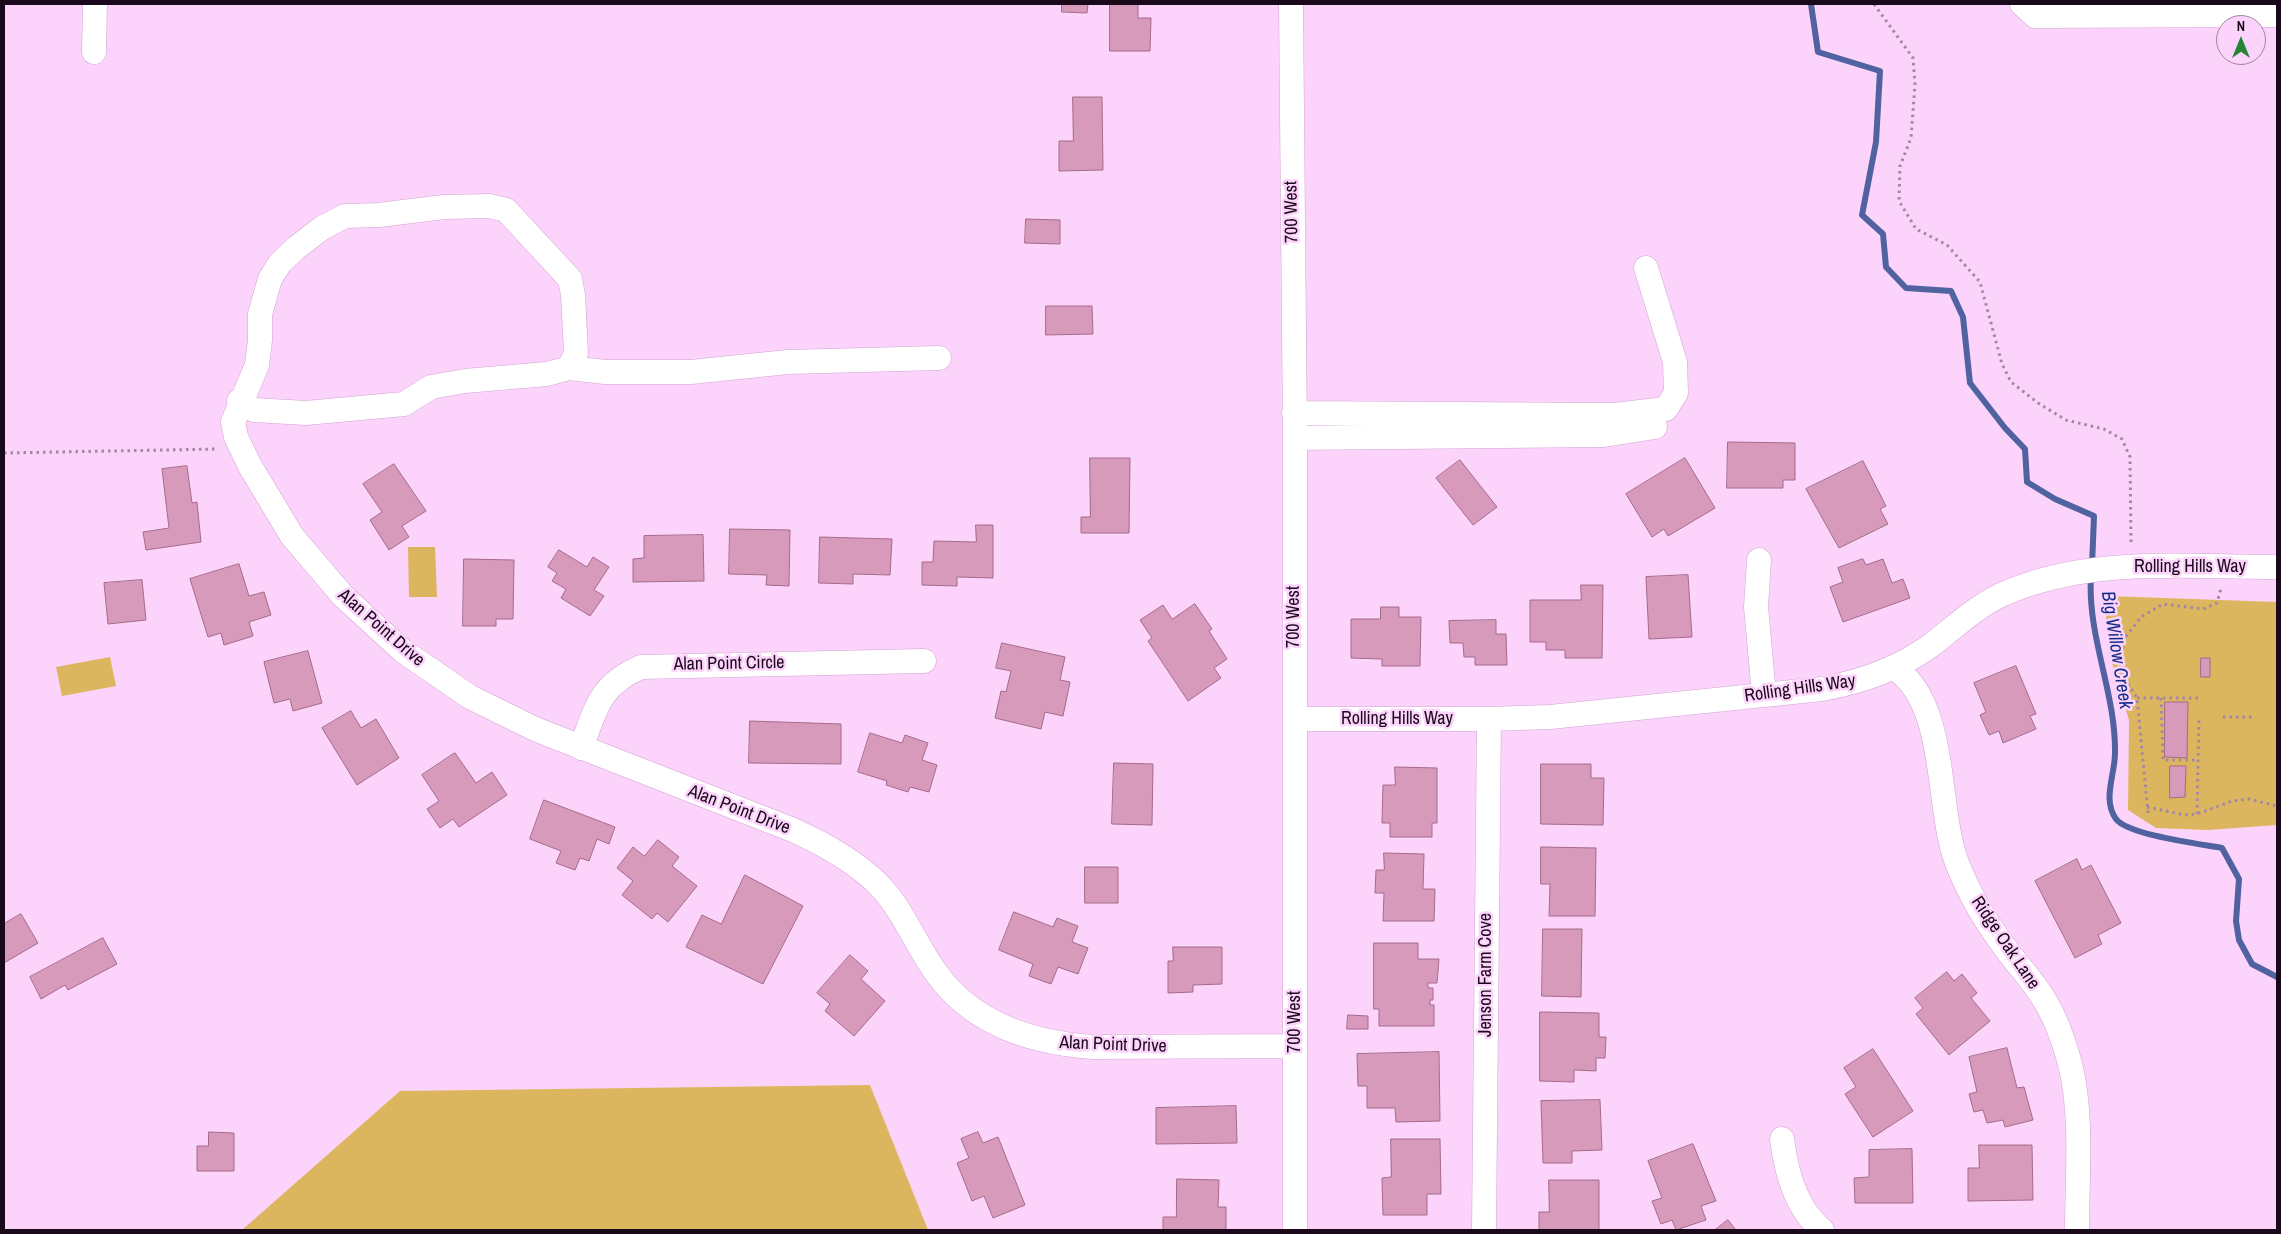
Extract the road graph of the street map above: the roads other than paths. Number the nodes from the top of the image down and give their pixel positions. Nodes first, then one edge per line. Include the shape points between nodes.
1 (95, 4) edge
2 (1291, 4) edge
3 (2029, 10) edge
4 (2277, 16) edge
5 (94, 52) dead end
6 (1646, 268) dead end
7 (940, 358) dead end
8 (569, 368) junction
9 (239, 401) junction
10 (1294, 413) junction
11 (1655, 427) dead end
12 (1294, 438) junction
13 (1758, 560) dead end
14 (2277, 567) edge
15 (924, 661) dead end
16 (1893, 667) junction
17 (1764, 695) junction
18 (1295, 719) junction
19 (1488, 720) junction
20 (581, 748) junction
21 (1295, 1046) junction
22 (1782, 1139) dead end
23 (1295, 1230) edge
24 (1484, 1230) edge
25 (1822, 1230) edge
26 (2077, 1230) edge

1 - 5 street
2 - 10 street, 700 West
3 - 4 street
6 - 10 street via 1675,362 1676,393 1666,409 1614,415
7 - 8 street via 788,362 691,372 605,372
8 - 9 street via 547,374 432,387 404,404 306,413 254,410
8 - 9 street via 576,353 570,279 506,210 489,206 444,207 345,216 322,228 296,248 280,263 270,279 260,314 256,365
9 - 20 street, Alan Point Drive via 231,443 292,536 343,596 403,651 470,697
10 - 12 street, 700 West
11 - 12 street via 1604,435
12 - 18 street, 700 West
13 - 17 street via 1756,606
14 - 16 street, Rolling Hills Way via 2110,567 2042,580 1975,609 1930,645
15 - 20 street, Alan Point Circle via 641,667 621,675 606,690
16 - 17 street, Rolling Hills Way via 1843,685
16 - 26 street, Ridge Oak Lane via 1910,682 1932,728 1949,837 1965,882 1994,931 2045,1001 2063,1041 2075,1090
17 - 19 street, Rolling Hills Way via 1611,712
18 - 19 street, Rolling Hills Way
18 - 21 street, 700 West
19 - 24 street, Jenson Farm Cove
20 - 21 street, Alan Point Drive via 822,843 879,885 900,912 937,975 963,1002 995,1024 1028,1038 1093,1047
21 - 23 street, 700 West
22 - 25 street via 1794,1189 1807,1214

